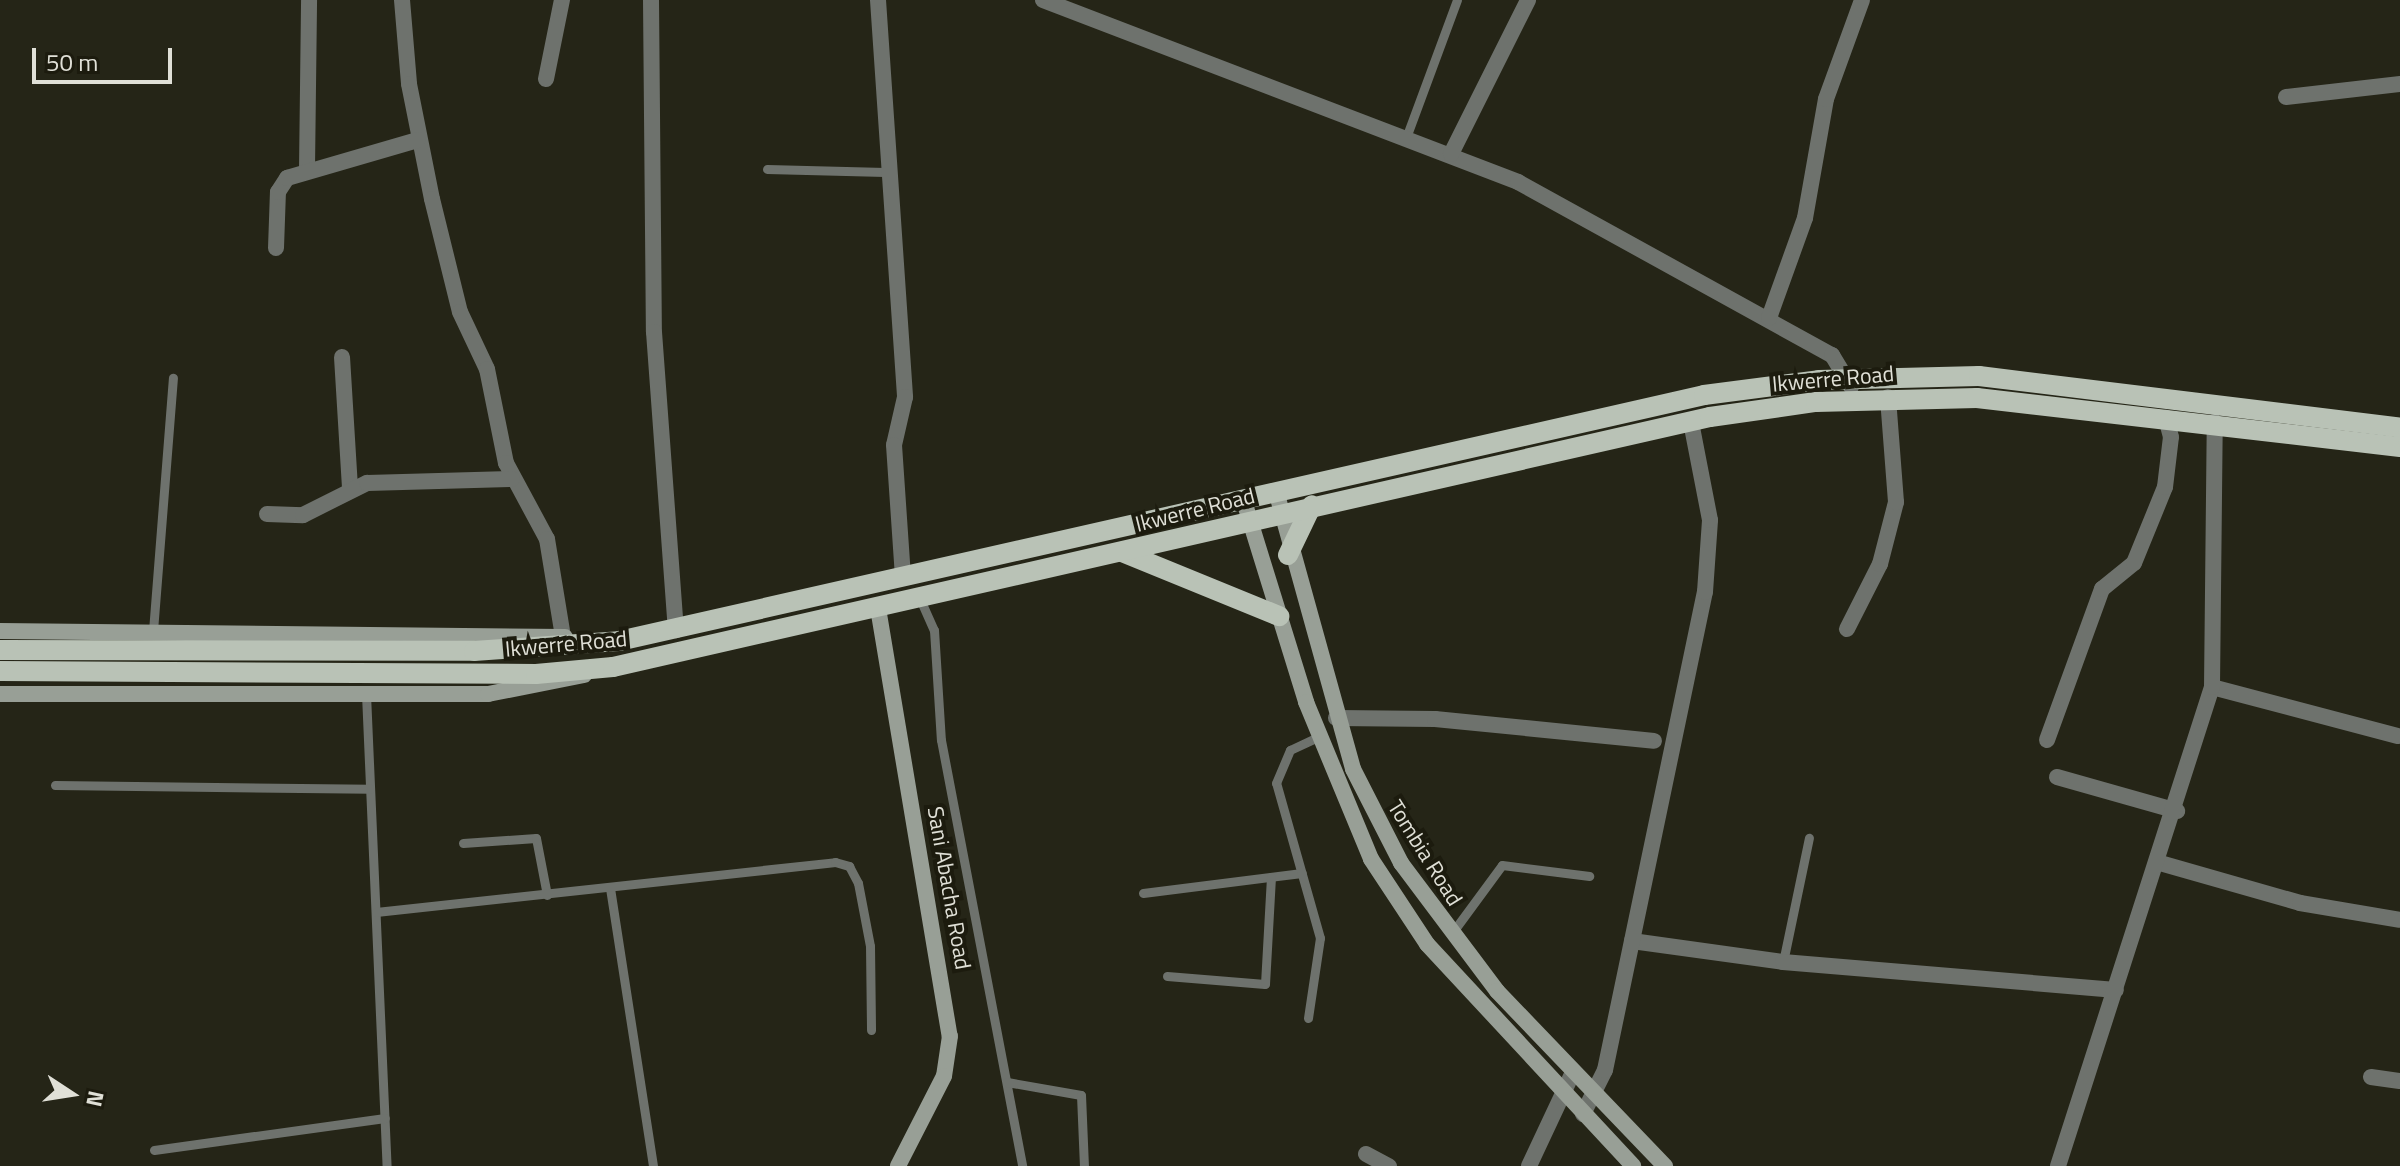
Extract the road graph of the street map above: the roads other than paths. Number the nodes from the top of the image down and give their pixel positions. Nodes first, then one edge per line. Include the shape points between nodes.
1 (309, 0) edge
2 (402, 0) edge
3 (562, 0) edge
4 (651, 0) edge
5 (878, 0) edge
6 (1043, 0) edge
7 (1457, 0) edge
8 (1528, 0) edge
9 (1862, 0) edge
10 (546, 79) dead end
11 (2400, 84) edge
12 (2286, 97) dead end
13 (1407, 135) junction
14 (418, 140) junction
15 (1451, 154) junction
16 (307, 169) junction
17 (767, 169) dead end
18 (885, 172) junction
19 (276, 248) dead end
20 (1769, 318) junction
21 (342, 357) dead end
22 (173, 378) dead end
23 (1851, 389) junction
24 (1888, 397) junction
25 (2166, 418) junction
26 (1691, 422) junction
27 (2215, 422) junction
28 (2400, 428) edge
29 (2400, 447) edge
30 (512, 479) junction
31 (350, 488) junction
32 (1276, 491) junction
33 (1243, 498) junction
34 (1312, 505) junction
35 (267, 514) dead end
36 (1278, 514) junction
37 (1248, 521) junction
38 (1122, 552) junction
39 (1288, 555) junction
40 (903, 576) junction
41 (920, 599) junction
42 (878, 608) junction
43 (1279, 616) junction
44 (1847, 629) dead end
45 (0, 631) edge
46 (153, 631) junction
47 (673, 631) junction
48 (563, 637) junction
49 (0, 650) edge
50 (613, 667) junction
51 (0, 671) edge
52 (2212, 687) junction
53 (0, 694) edge
54 (366, 694) junction
55 (1336, 718) junction
56 (2398, 736) edge
57 (1318, 737) junction
58 (2047, 740) dead end
59 (1654, 741) dead end
60 (2057, 777) dead end
61 (55, 785) dead end
62 (370, 789) junction
63 (2177, 811) junction
64 (1809, 838) dead end
65 (463, 843) dead end
66 (2160, 863) junction
67 (1302, 873) junction
68 (1589, 876) dead end
69 (1271, 877) junction
70 (610, 888) junction
71 (1143, 893) dead end
72 (547, 895) junction
73 (376, 912) junction
74 (2400, 920) edge
75 (1451, 935) junction
76 (1632, 941) junction
77 (1783, 962) junction
78 (1167, 976) dead end
79 (2116, 990) junction
80 (1308, 1018) dead end
81 (871, 1030) dead end
82 (1573, 1072) junction
83 (2371, 1077) dead end
84 (2400, 1081) edge
85 (1007, 1082) junction
86 (1563, 1093) junction
87 (1597, 1093) junction
88 (1583, 1114) junction
89 (385, 1118) junction
90 (154, 1150) dead end
91 (1366, 1154) dead end
92 (1386, 1165) edge
93 (387, 1166) edge
94 (653, 1166) edge
95 (898, 1166) edge
96 (1022, 1166) edge
97 (1084, 1166) edge
98 (1529, 1166) edge
99 (1633, 1166) edge
100 (1665, 1166) edge
101 (2058, 1166) edge

1 - 16 street
2 - 14 street
3 - 10 street
4 - 47 street via 653,317
5 - 18 street
6 - 13 street
7 - 13 lane
8 - 15 street
9 - 20 street via 1826,99 1805,218
11 - 12 street
13 - 15 street
14 - 16 street
14 - 30 street
15 - 20 street via 1626,236
16 - 19 street via 278,192
17 - 18 lane
18 - 40 street via 905,397 894,445
20 - 23 street via 1832,355
21 - 31 street
22 - 46 lane
23 - 24 main road, Ikwerre Road
23 - 26 main road, Ikwerre Road
23 - 28 main road, Ikwerre Road via 1979,376
23 - 32 main road, Ikwerre Road via 1704,395
24 - 25 main road, Ikwerre Road via 1977,398
24 - 44 street via 1896,502 1880,564
25 - 27 main road, Ikwerre Road
25 - 58 street via 2171,437 2165,487 2134,563 2102,589
26 - 34 main road, Ikwerre Road
26 - 76 street via 1706,482 1710,558
27 - 29 main road, Ikwerre Road
27 - 52 street
30 - 31 street
30 - 48 street via 547,539
31 - 35 street via 303,515
32 - 33 main road, Ikwerre Road
32 - 36 street, Tombia Road
33 - 37 street, Tombia Road
33 - 40 main road, Ikwerre Road
34 - 36 main road, Ikwerre Road
34 - 39 main road
36 - 37 main road, Ikwerre Road
36 - 39 street, Tombia Road
37 - 38 main road, Ikwerre Road
37 - 43 street, Tombia Road
38 - 41 main road, Ikwerre Road
38 - 43 main road
39 - 55 street, Tombia Road
40 - 47 main road, Ikwerre Road
41 - 42 main road, Ikwerre Road
41 - 85 lane via 934,630 941,740
42 - 50 main road, Ikwerre Road
42 - 95 street, Sani Abacha Road via 950,1036 944,1076
43 - 57 street, Tombia Road
45 - 46 street
46 - 48 street
47 - 48 street
47 - 49 main road, Ikwerre Road via 530,650
50 - 51 main road, Ikwerre Road via 536,674
50 - 54 street via 516,691
52 - 56 street
52 - 63 street
53 - 54 street
54 - 62 lane
55 - 59 street via 1435,719
55 - 75 street, Tombia Road via 1373,814
57 - 67 lane via 1290,750 1276,783
57 - 86 street, Tombia Road via 1371,859 1427,944
60 - 63 street
61 - 62 lane
62 - 73 lane
63 - 66 street
64 - 77 lane
65 - 72 lane via 536,838
66 - 74 street via 2300,903
66 - 79 street
67 - 69 lane
67 - 80 lane via 1321,948
68 - 75 lane via 1502,865
69 - 71 lane
69 - 78 lane via 1265,984
70 - 72 lane
70 - 81 lane via 835,862 849,866 870,946
70 - 94 lane
72 - 73 lane
73 - 89 lane
75 - 82 street, Tombia Road
76 - 77 street
76 - 87 street
77 - 79 street
79 - 101 street
82 - 86 street
82 - 87 street, Tombia Road
83 - 84 street
85 - 96 lane
85 - 97 lane via 1081,1095
86 - 88 street, Tombia Road
86 - 98 street
87 - 88 street
87 - 100 street, Tombia Road
88 - 99 street, Tombia Road
89 - 90 lane
89 - 93 lane
91 - 92 street

